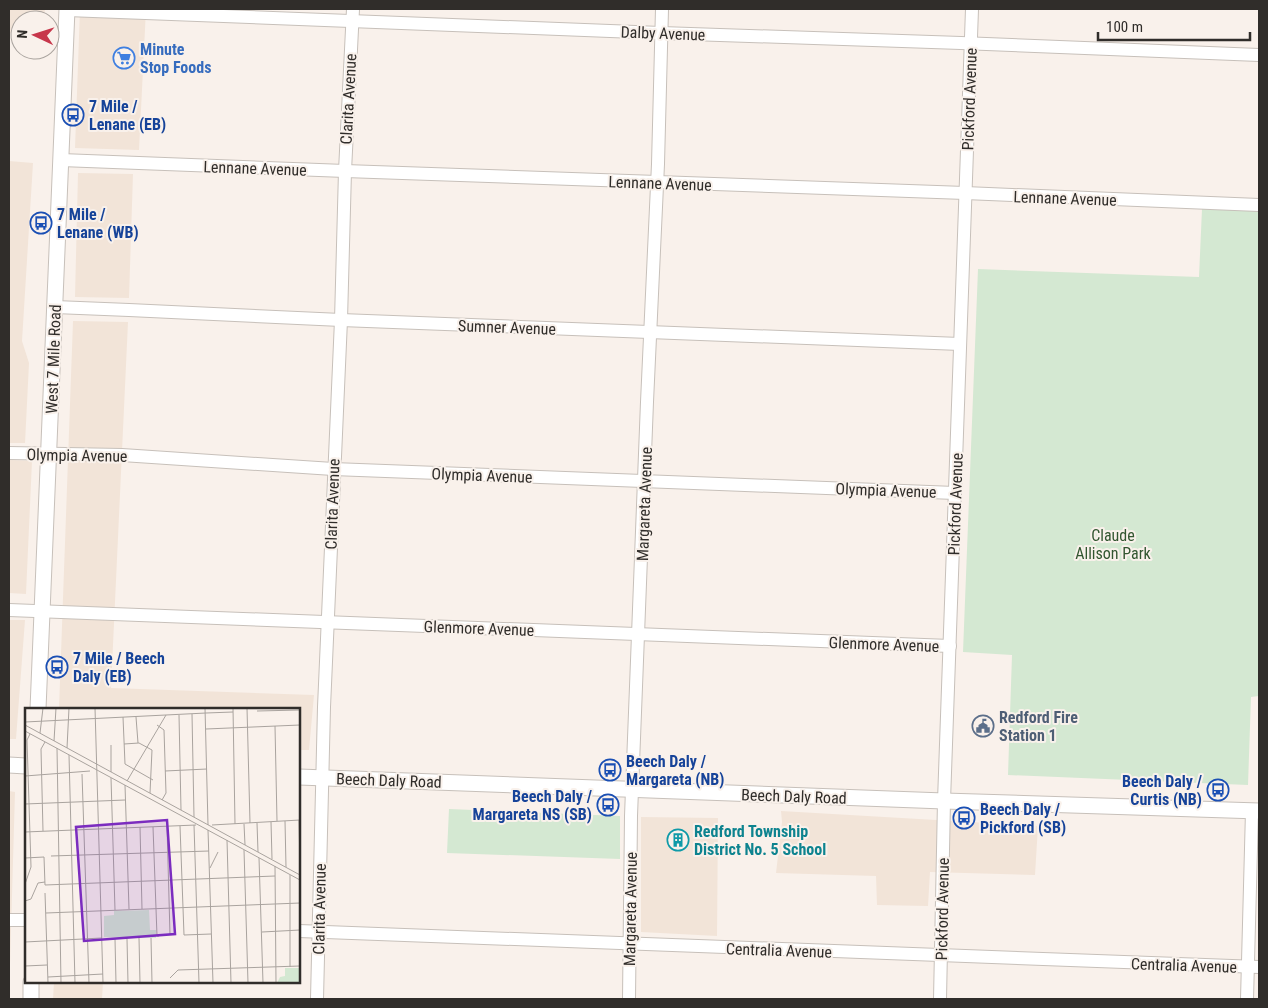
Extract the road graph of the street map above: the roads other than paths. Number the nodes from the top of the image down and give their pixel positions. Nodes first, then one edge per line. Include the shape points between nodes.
1 (662, 9) edge
2 (972, 9) edge
3 (67, 10) edge
4 (352, 15) edge
5 (661, 33) junction
6 (971, 43) junction
7 (1259, 55) edge
8 (61, 160) junction
9 (345, 171) junction
10 (657, 183) junction
11 (965, 193) junction
12 (1259, 205) edge
13 (55, 307) junction
14 (341, 320) junction
15 (651, 332) junction
16 (960, 344) junction
17 (9, 453) edge
18 (49, 454) junction
19 (334, 469) junction
20 (645, 481) junction
21 (955, 493) junction
22 (9, 610) edge
23 (42, 612) junction
24 (328, 622) junction
25 (639, 634) junction
26 (950, 646) junction
27 (38, 708) edge
28 (9, 765) edge
29 (25, 766) edge
30 (300, 777) edge
31 (322, 778) junction
32 (633, 790) junction
33 (944, 801) junction
34 (1256, 811) edge
35 (9, 920) edge
36 (25, 920) edge
37 (300, 931) edge
38 (319, 932) junction
39 (630, 944) junction
40 (941, 956) junction
41 (1254, 967) edge
42 (32, 983) edge
43 (31, 999) edge
44 (317, 999) edge
45 (629, 999) edge
46 (940, 999) edge
47 (1247, 999) edge

1 - 5 street, Margareta Avenue
2 - 6 street, Pickford Avenue
3 - 4 street, Dalby Avenue
3 - 8 main road, West 7 Mile Road
4 - 5 street, Dalby Avenue
4 - 9 street, Clarita Avenue
5 - 6 street, Dalby Avenue
5 - 10 street, Margareta Avenue
6 - 7 street, Dalby Avenue
6 - 11 street, Pickford Avenue
8 - 9 street, Lennane Avenue
8 - 13 main road, West 7 Mile Road
9 - 10 street, Lennane Avenue
9 - 14 street, Clarita Avenue
10 - 11 street, Lennane Avenue
10 - 15 street, Margareta Avenue
11 - 12 street, Lennane Avenue
11 - 16 street, Pickford Avenue
13 - 14 street, Sumner Avenue
13 - 18 main road, West 7 Mile Road
14 - 15 street, Sumner Avenue
14 - 19 street, Clarita Avenue
15 - 16 street, Sumner Avenue
15 - 20 street, Margareta Avenue
16 - 21 street, Pickford Avenue
17 - 18 street, Olympia Avenue
18 - 19 street, Olympia Avenue via 122,455
18 - 23 main road, West 7 Mile Road
19 - 20 street, Olympia Avenue
19 - 24 street, Clarita Avenue
20 - 21 street, Olympia Avenue
20 - 25 street, Margareta Avenue
21 - 26 street, Pickford Avenue
22 - 23 street, Glenmore Avenue
23 - 24 street, Glenmore Avenue
23 - 27 main road, West 7 Mile Road
24 - 25 street, Glenmore Avenue
24 - 31 street, Clarita Avenue
25 - 26 street, Glenmore Avenue
25 - 32 street, Margareta Avenue
26 - 33 street, Pickford Avenue
28 - 29 main road
30 - 31 main road, Beech Daly Road
31 - 32 main road, Beech Daly Road
31 - 38 street, Clarita Avenue
32 - 33 main road, Beech Daly Road
32 - 39 street, Margareta Avenue
33 - 34 main road, Beech Daly Road
33 - 40 street, Pickford Avenue
34 - 41 street
35 - 36 street
37 - 38 street, Centralia Avenue
38 - 39 street, Centralia Avenue
38 - 44 street, Clarita Avenue
39 - 40 street, Centralia Avenue
39 - 45 street, Margareta Avenue
40 - 41 street, Centralia Avenue
40 - 46 street, Pickford Avenue
41 - 47 street
42 - 43 main road

